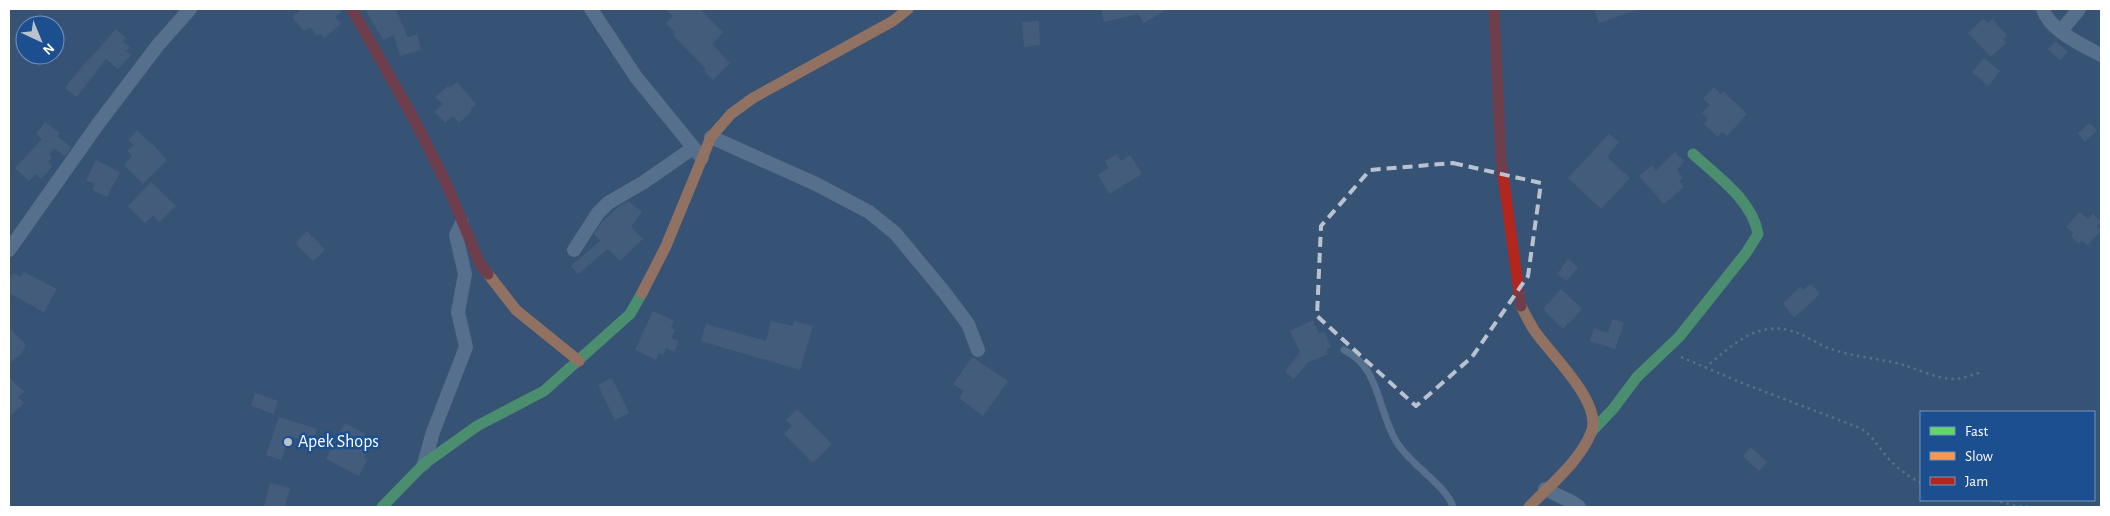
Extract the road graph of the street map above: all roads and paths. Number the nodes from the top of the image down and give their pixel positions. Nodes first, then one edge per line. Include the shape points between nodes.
1 (190, 9) edge
2 (352, 9) edge
3 (591, 9) edge
4 (908, 9) edge
5 (1494, 9) edge
6 (2042, 9) edge
7 (2079, 9) edge
8 (2061, 31) junction
9 (2101, 55) edge
10 (711, 137) junction
11 (697, 153) junction
12 (1693, 154) dead end
13 (462, 223) junction
14 (9, 250) edge
15 (574, 250) dead end
16 (978, 350) dead end
17 (1344, 350) dead end
18 (1666, 350) junction
19 (579, 362) junction
20 (1705, 368) junction
21 (1982, 372) dead end
22 (1593, 430) junction
23 (424, 464) junction
24 (1920, 482) edge
25 (1546, 489) junction
26 (1999, 501) edge
27 (382, 507) edge
28 (1453, 507) edge
29 (1529, 507) edge
30 (1578, 507) edge
31 (2032, 507) edge

1 - 14 street via 98,124
2 - 13 street via 415,121
3 - 11 street via 636,77
4 - 10 street via 893,21 753,98 731,114
5 - 22 street via 1501,160 1518,294 1533,330 1584,395 1593,416
6 - 8 street
7 - 8 street
8 - 9 street
10 - 11 street
10 - 16 street via 816,184 882,222 944,292 968,324
11 - 15 street via 608,203
11 - 19 street via 666,246 649,282 630,314
12 - 18 street via 1746,207 1758,231 1752,244 1701,311
13 - 19 street via 480,264 494,284 516,310
13 - 23 street via 456,235 465,274 458,312 466,347
17 - 28 lane via 1368,370 1389,428 1400,448 1449,498
18 - 20 path
18 - 22 street via 1637,377
19 - 23 street via 544,391 477,426
20 - 21 path via 1730,347 1757,332 1784,328 1827,347 1946,378 1958,379
20 - 24 path via 1860,428 1873,438 1897,467
22 - 25 street via 1580,451
23 - 27 street
25 - 29 street
25 - 30 street
26 - 31 path

